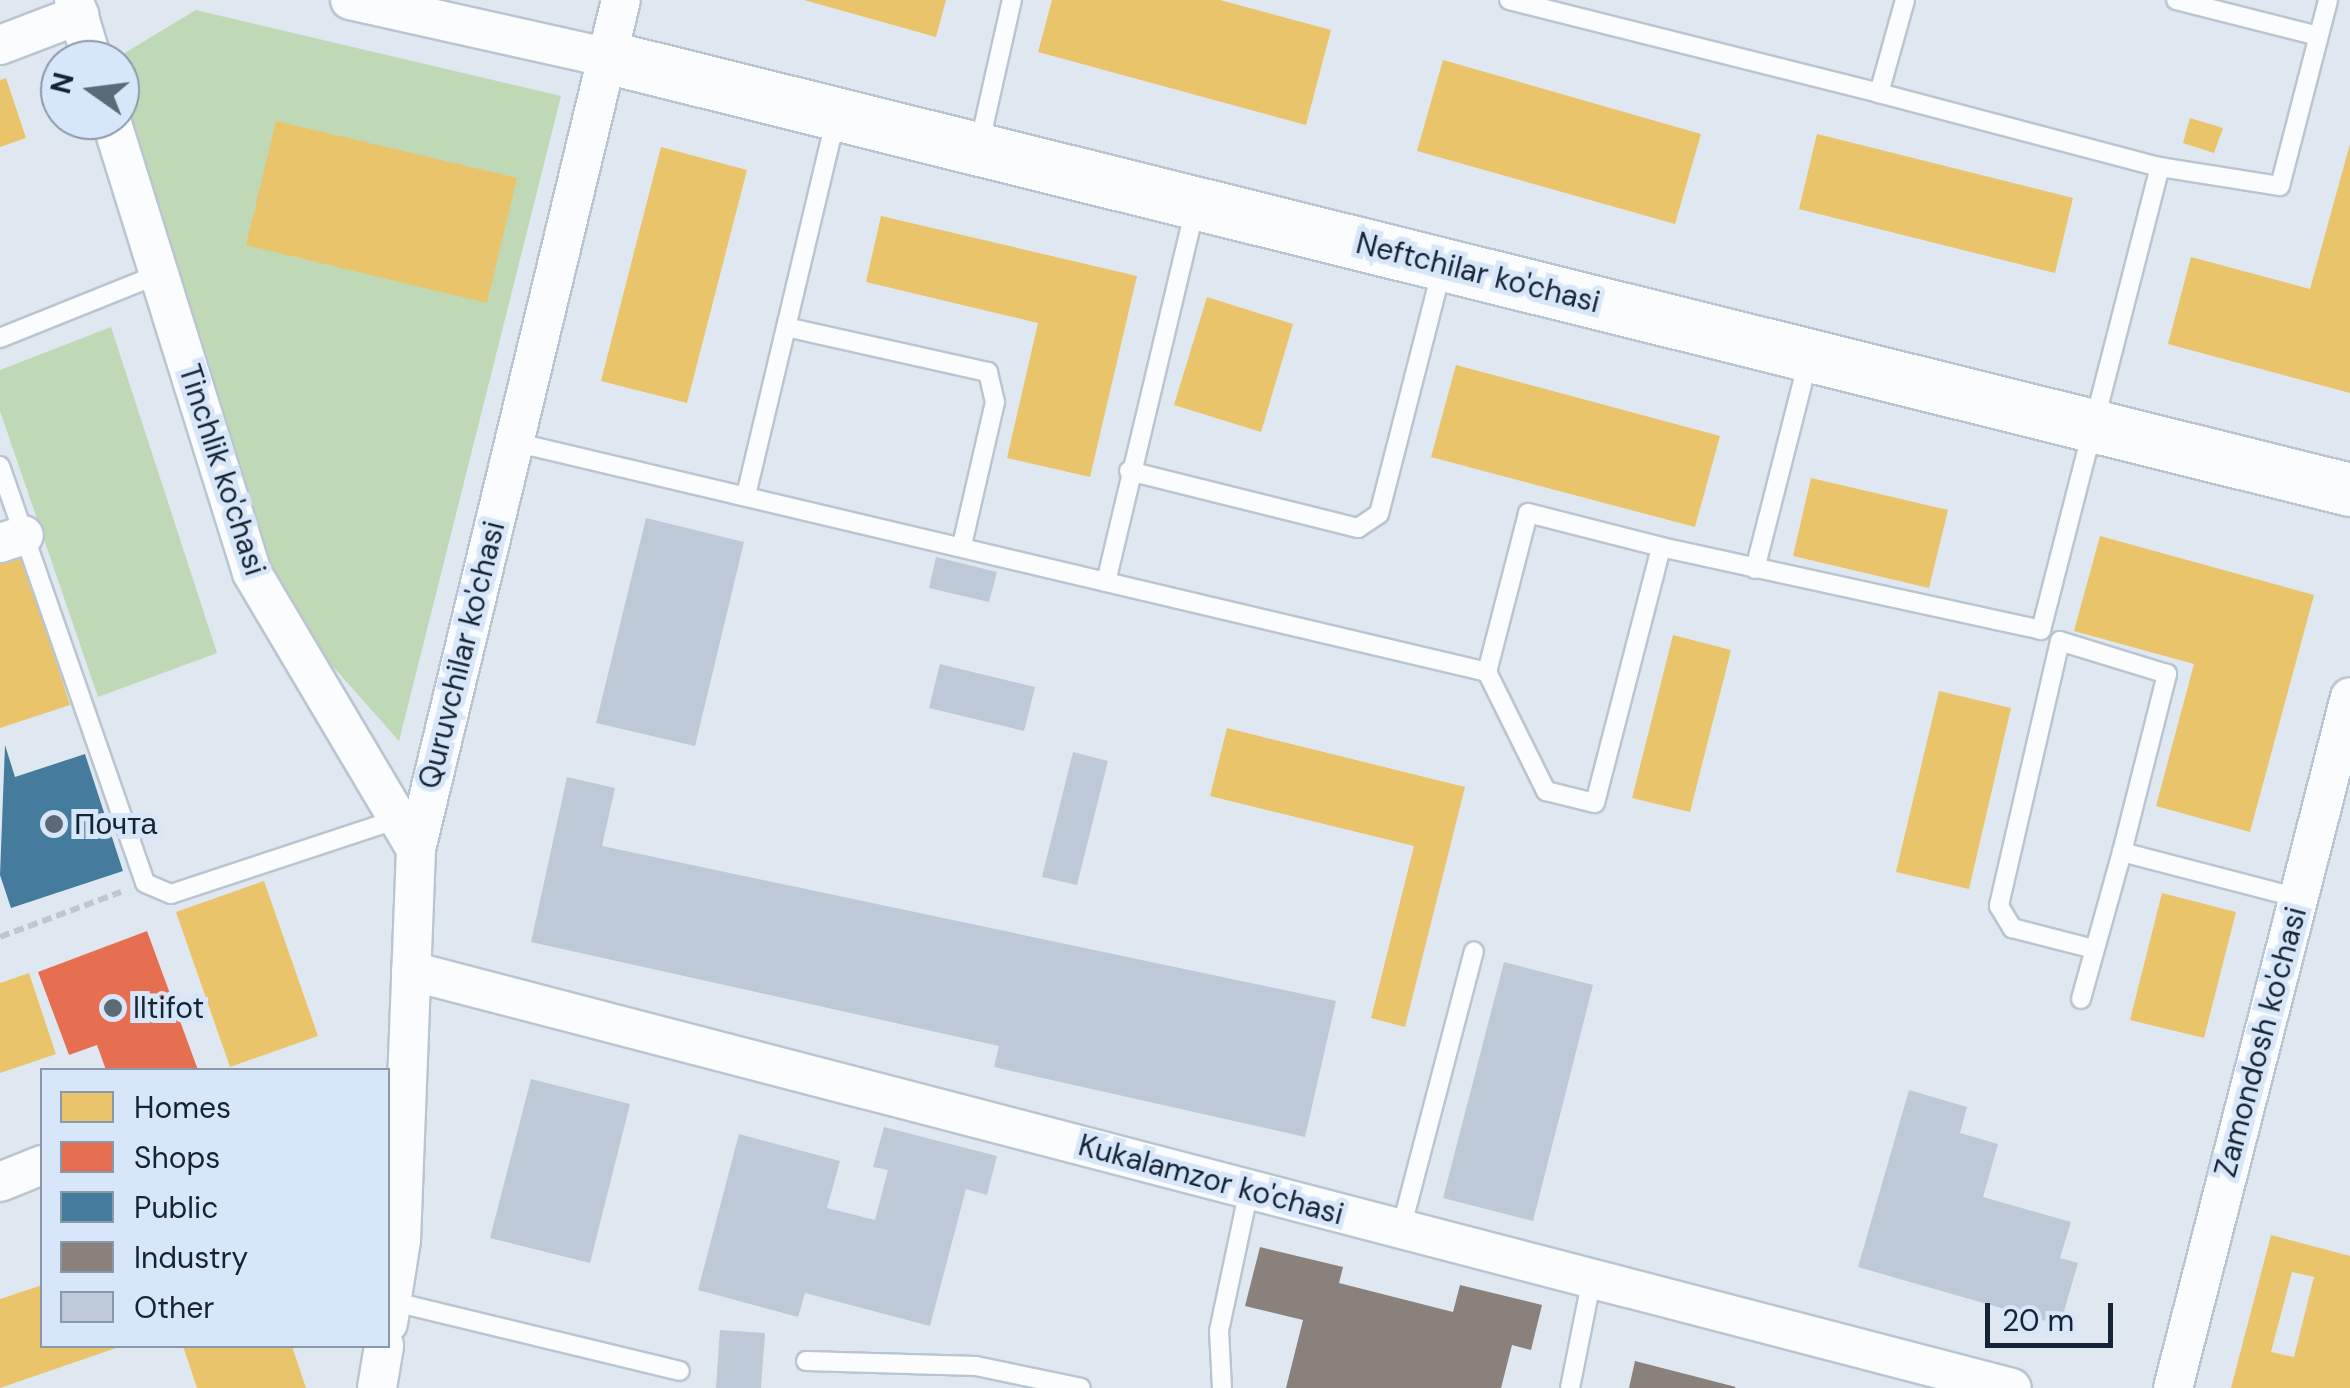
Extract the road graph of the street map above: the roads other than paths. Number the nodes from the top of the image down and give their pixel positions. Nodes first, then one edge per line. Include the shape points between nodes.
1 (620, 0) edge
2 (1012, 0) edge
3 (1508, 0) edge
4 (1905, 0) edge
5 (2176, 0) edge
6 (2328, 0) edge
7 (368, 2) edge
8 (76, 8) edge
9 (2318, 36) junction
10 (86, 40) edge
11 (0, 45) edge
12 (606, 57) junction
13 (1879, 94) junction
14 (837, 114) junction
15 (117, 140) edge
16 (978, 150) junction
17 (2160, 167) junction
18 (1196, 204) junction
19 (1443, 264) junction
20 (159, 274) junction
21 (786, 328) junction
22 (0, 338) edge
23 (1810, 356) junction
24 (2098, 427) junction
25 (514, 442) junction
26 (0, 466) edge
27 (1129, 471) junction
28 (2350, 490) edge
29 (747, 491) junction
30 (12, 540) edge
31 (962, 545) junction
32 (1661, 548) junction
33 (1754, 569) junction
34 (1106, 582) junction
35 (2040, 630) junction
36 (2060, 641) junction
37 (1487, 672) junction
38 (2350, 696) edge
39 (407, 834) junction
40 (2122, 852) junction
41 (2298, 898) junction
42 (2094, 949) junction
43 (1474, 951) dead end
44 (411, 971) junction
45 (2080, 999) dead end
46 (40, 1167) edge
47 (0, 1182) edge
48 (1250, 1190) junction
49 (1401, 1229) junction
50 (1592, 1278) junction
51 (390, 1296) edge
52 (390, 1312) edge
53 (384, 1348) edge
54 (806, 1360) dead end
55 (680, 1371) dead end
56 (377, 1388) edge
57 (1081, 1388) edge
58 (1222, 1388) edge
59 (1570, 1388) edge
60 (2012, 1388) edge
61 (2173, 1388) edge

1 - 12 street, Quruvchilar ko'chasi
2 - 16 lane
3 - 13 lane
4 - 13 lane
5 - 9 lane
6 - 9 lane
7 - 12 street
8 - 10 street
8 - 11 street
9 - 17 lane via 2280,186
12 - 14 street, Neftchilar ko'chasi
12 - 25 street, Quruvchilar ko'chasi
13 - 17 lane
14 - 16 street, Neftchilar ko'chasi
14 - 21 lane
15 - 20 street, Tinchlik ko'chasi
16 - 18 street, Neftchilar ko'chasi
17 - 24 lane
18 - 19 street, Neftchilar ko'chasi
18 - 27 lane
19 - 23 street, Neftchilar ko'chasi
19 - 27 lane via 1380,514 1358,528
20 - 22 lane
20 - 39 street, Tinchlik ko'chasi via 252,574
21 - 29 lane
21 - 31 lane via 988,372 995,402
23 - 24 street, Neftchilar ko'chasi
23 - 33 lane
24 - 28 street, Neftchilar ko'chasi
24 - 35 lane
25 - 29 lane
25 - 39 street, Quruvchilar ko'chasi
26 - 30 lane
27 - 34 lane
29 - 31 lane
30 - 39 lane via 146,883 171,894
31 - 34 lane
32 - 33 lane
32 - 37 lane via 1528,513
32 - 37 lane via 1595,803 1546,791
33 - 35 lane
34 - 37 lane
35 - 36 lane
36 - 40 lane via 2168,674
36 - 42 lane via 1998,906 2012,928
38 - 41 street, Zamondosh ko'chasi
39 - 44 street, Quruvchilar ko'chasi
40 - 41 lane
40 - 42 lane
41 - 61 street, Zamondosh ko'chasi
42 - 45 lane
43 - 49 lane
44 - 48 street, Kukalamzor ko'chasi
44 - 51 street, Quruvchilar ko'chasi
46 - 47 street
48 - 49 street, Kukalamzor ko'chasi
48 - 58 lane via 1219,1331
49 - 50 street, Kukalamzor ko'chasi
50 - 59 lane
50 - 60 street, Kukalamzor ko'chasi
52 - 55 lane
53 - 56 street
54 - 57 lane via 976,1366

